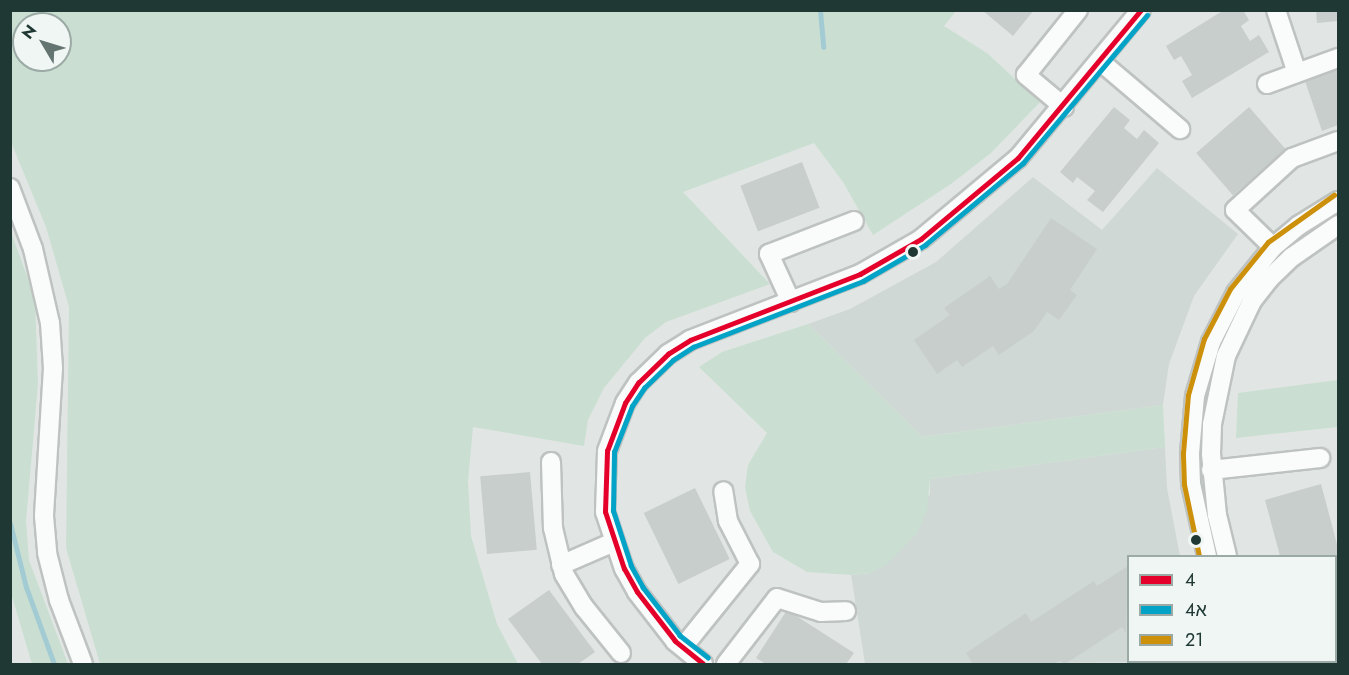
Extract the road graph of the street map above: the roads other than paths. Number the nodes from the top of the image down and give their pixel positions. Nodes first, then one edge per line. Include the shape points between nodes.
1 (1078, 10) edge
2 (1142, 10) edge
3 (1276, 10) edge
4 (1338, 58) edge
5 (1101, 62) junction
6 (1297, 73) junction
7 (1267, 84) dead end
8 (1064, 107) junction
9 (1180, 129) dead end
10 (1338, 141) edge
11 (10, 188) edge
12 (1338, 201) edge
13 (854, 221) dead end
14 (1338, 225) edge
15 (1273, 247) junction
16 (791, 302) junction
17 (1320, 458) dead end
18 (551, 462) dead end
19 (1212, 470) junction
20 (723, 491) dead end
21 (614, 542) junction
22 (1207, 555) edge
23 (1227, 555) edge
24 (561, 565) junction
25 (846, 611) dead end
26 (683, 647) junction
27 (621, 653) dead end
28 (83, 664) edge
29 (703, 664) edge
30 (726, 664) edge

1 - 8 street via 1026,75
2 - 5 street
3 - 6 street
4 - 6 street
5 - 8 street
5 - 9 street
6 - 7 street
8 - 16 street via 993,182 921,239 860,274
10 - 15 street via 1292,158 1235,210
11 - 28 street via 33,249 50,323 53,368 44,516 47,553 59,600
12 - 15 street
13 - 16 street via 769,254
14 - 19 street via 1292,257 1269,279 1238,328 1218,389 1212,424
15 - 22 street via 1223,316 1196,396 1191,484
16 - 21 street via 690,340 668,354 638,383 625,403 607,451 605,512
17 - 19 street
18 - 24 street via 553,528
19 - 23 street
20 - 26 street via 728,521 750,564
21 - 24 street
21 - 26 street via 637,592
24 - 27 street via 584,607
25 - 30 street via 821,612 777,598
26 - 29 street

